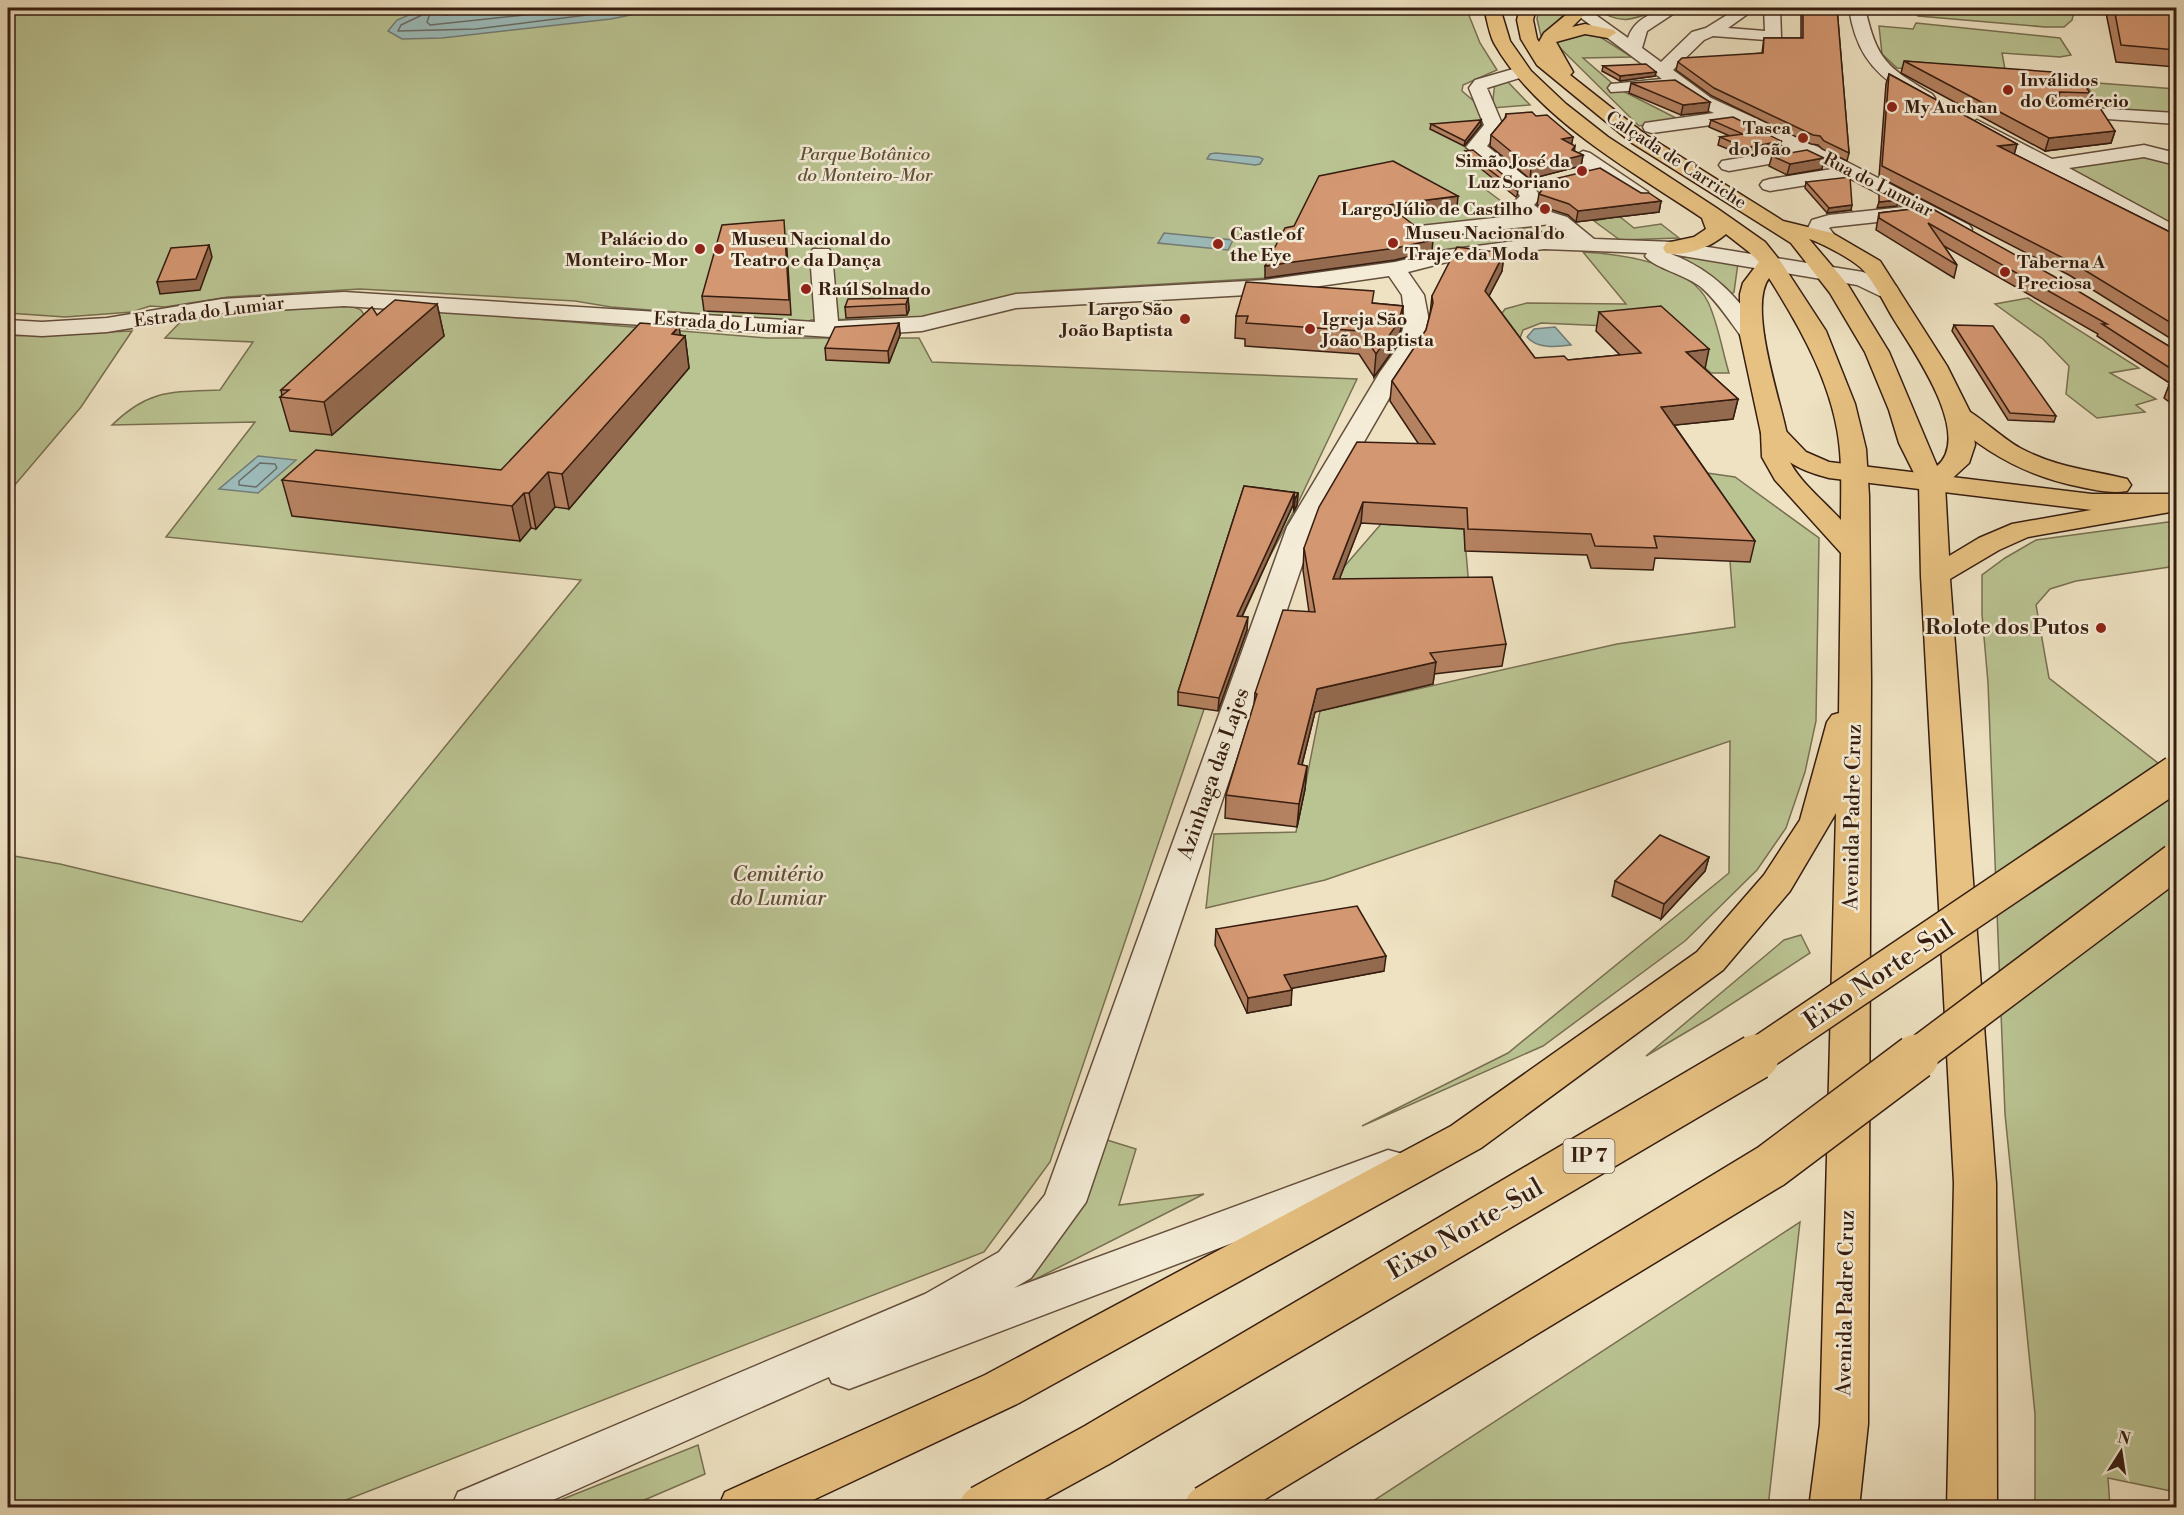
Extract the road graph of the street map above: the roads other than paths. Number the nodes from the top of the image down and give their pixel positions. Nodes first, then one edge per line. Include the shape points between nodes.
1 (1492, 8) edge
2 (1528, 8) edge
3 (1674, 8) edge
4 (1748, 8) edge
5 (1772, 8) edge
6 (1857, 8) edge
7 (1578, 10) edge
8 (1712, 31) junction
9 (1608, 33) junction
10 (1550, 37) junction
11 (1633, 50) junction
12 (1520, 72) junction
13 (1670, 77) junction
14 (1571, 84) junction
15 (1617, 88) dead end
16 (1939, 105) edge
17 (2057, 111) edge
18 (1957, 115) edge
19 (1735, 116) junction
20 (2176, 119) edge
21 (1652, 127) dead end
22 (1811, 151) junction
23 (2176, 159) edge
24 (1729, 165) dead end
25 (2048, 165) junction
26 (1582, 166) edge
27 (1852, 172) junction
28 (1547, 183) edge
29 (1522, 185) junction
30 (1770, 185) dead end
31 (1679, 192) joint
32 (1647, 198) edge
33 (1929, 210) junction
34 (1711, 213) junction
35 (1554, 217) junction
36 (1774, 222) junction
37 (1420, 232) edge
38 (2175, 232) edge
39 (1825, 237) junction
40 (1979, 238) edge
41 (1586, 243) junction
42 (1626, 247) junction
43 (1674, 248) junction
44 (821, 254) dead end
45 (1770, 262) junction
46 (1395, 269) junction
47 (1824, 270) junction
48 (1888, 291) junction
49 (8, 327) edge
50 (831, 330) junction
51 (1752, 335) junction
52 (1958, 414) junction
53 (1774, 433) junction
54 (1854, 474) junction
55 (1932, 483) junction
56 (2176, 485) edge
57 (2176, 502) edge
58 (1855, 552) junction
59 (1935, 576) junction
60 (1855, 680) junction
61 (2176, 773) edge
62 (2176, 861) edge
63 (1466, 1137) junction
64 (522, 1490) junction
65 (476, 1508) edge
66 (743, 1508) edge
67 (982, 1508) edge
68 (1206, 1508) edge
69 (1834, 1508) edge
70 (1972, 1508) edge

1 - 12 main road, Calçada de Carriche via 1497,36
2 - 14 main road, Calçada de Carriche via 1525,21 1529,39 1543,61
3 - 11 street via 1639,29
4 - 8 street
5 - 8 street via 1773,37
6 - 16 street via 1865,49 1874,60 1893,78
7 - 9 street, Rua do Lumiar
7 - 10 main road
8 - 13 street via 1698,36
9 - 10 main road via 1585,29
9 - 11 street, Rua do Lumiar
10 - 14 main road via 1549,47
11 - 13 street, Rua do Lumiar
12 - 29 street via 1478,88 1494,126 1476,147
12 - 31 main road, Calçada de Carriche via 1600,139
13 - 15 street
13 - 19 street, Rua do Lumiar via 1705,102
14 - 36 main road, Calçada de Carriche via 1639,139
17 - 20 street
18 - 25 street
19 - 21 street
19 - 22 street, Rua do Lumiar
22 - 24 street
22 - 27 street, Rua do Lumiar
23 - 25 street via 2144,151
25 - 38 street
26 - 32 street via 1602,169
27 - 30 street
27 - 33 street, Rua do Lumiar
28 - 29 street
29 - 35 street via 1531,197 1522,206 1536,214
31 - 34 main road, Avenida Padre Cruz
33 - 39 street via 1829,221 1818,228
33 - 40 street, Rua do Lumiar
34 - 43 main road via 1717,231 1701,242
34 - 45 main road, Avenida Padre Cruz via 1757,247
35 - 37 street
35 - 41 street
36 - 39 main road
36 - 47 main road via 1798,239
39 - 48 main road via 1872,266
41 - 42 street, Estrada do Lumiar
41 - 46 street, Estrada do Lumiar via 1544,243 1447,255
42 - 43 street
42 - 51 street via 1656,255 1710,283
43 - 45 street
44 - 50 street via 825,319
45 - 47 street
45 - 51 main road via 1754,283 1751,294
45 - 54 main road, Avenida Padre Cruz via 1827,359 1843,404
46 - 50 street, Estrada do Lumiar via 1265,286 1016,301 922,324
46 - 64 street, Azinhaga das Lajes via 1413,295 1417,321 1410,348 1301,527 1064,1202 1015,1265 941,1307
47 - 48 street via 1863,279
47 - 55 main road via 1877,352
48 - 52 main road via 1935,366
49 - 50 street, Estrada do Lumiar via 107,326 222,306 344,299
51 - 53 main road
52 - 55 main road via 1961,454
52 - 56 main road via 2001,450 2061,474 2109,484
53 - 54 main road via 1783,448 1798,460
53 - 58 main road via 1775,458 1784,474
54 - 55 main road
54 - 58 main road, Avenida Padre Cruz
55 - 57 main road via 2092,502
55 - 59 main road
57 - 59 main road via 2022,530 1989,544
58 - 60 main road, Avenida Padre Cruz
59 - 70 main road via 1975,1183
60 - 63 main road via 1817,820 1777,883 1710,961
60 - 69 main road, Avenida Padre Cruz via 1844,1424
61 - 67 main road, Eixo Norte-Sul / IP 7, bridge via 1737,1070
62 - 68 main road, bridge via 1771,1166
63 - 64 street
63 - 66 main road via 1002,1389
64 - 65 street

